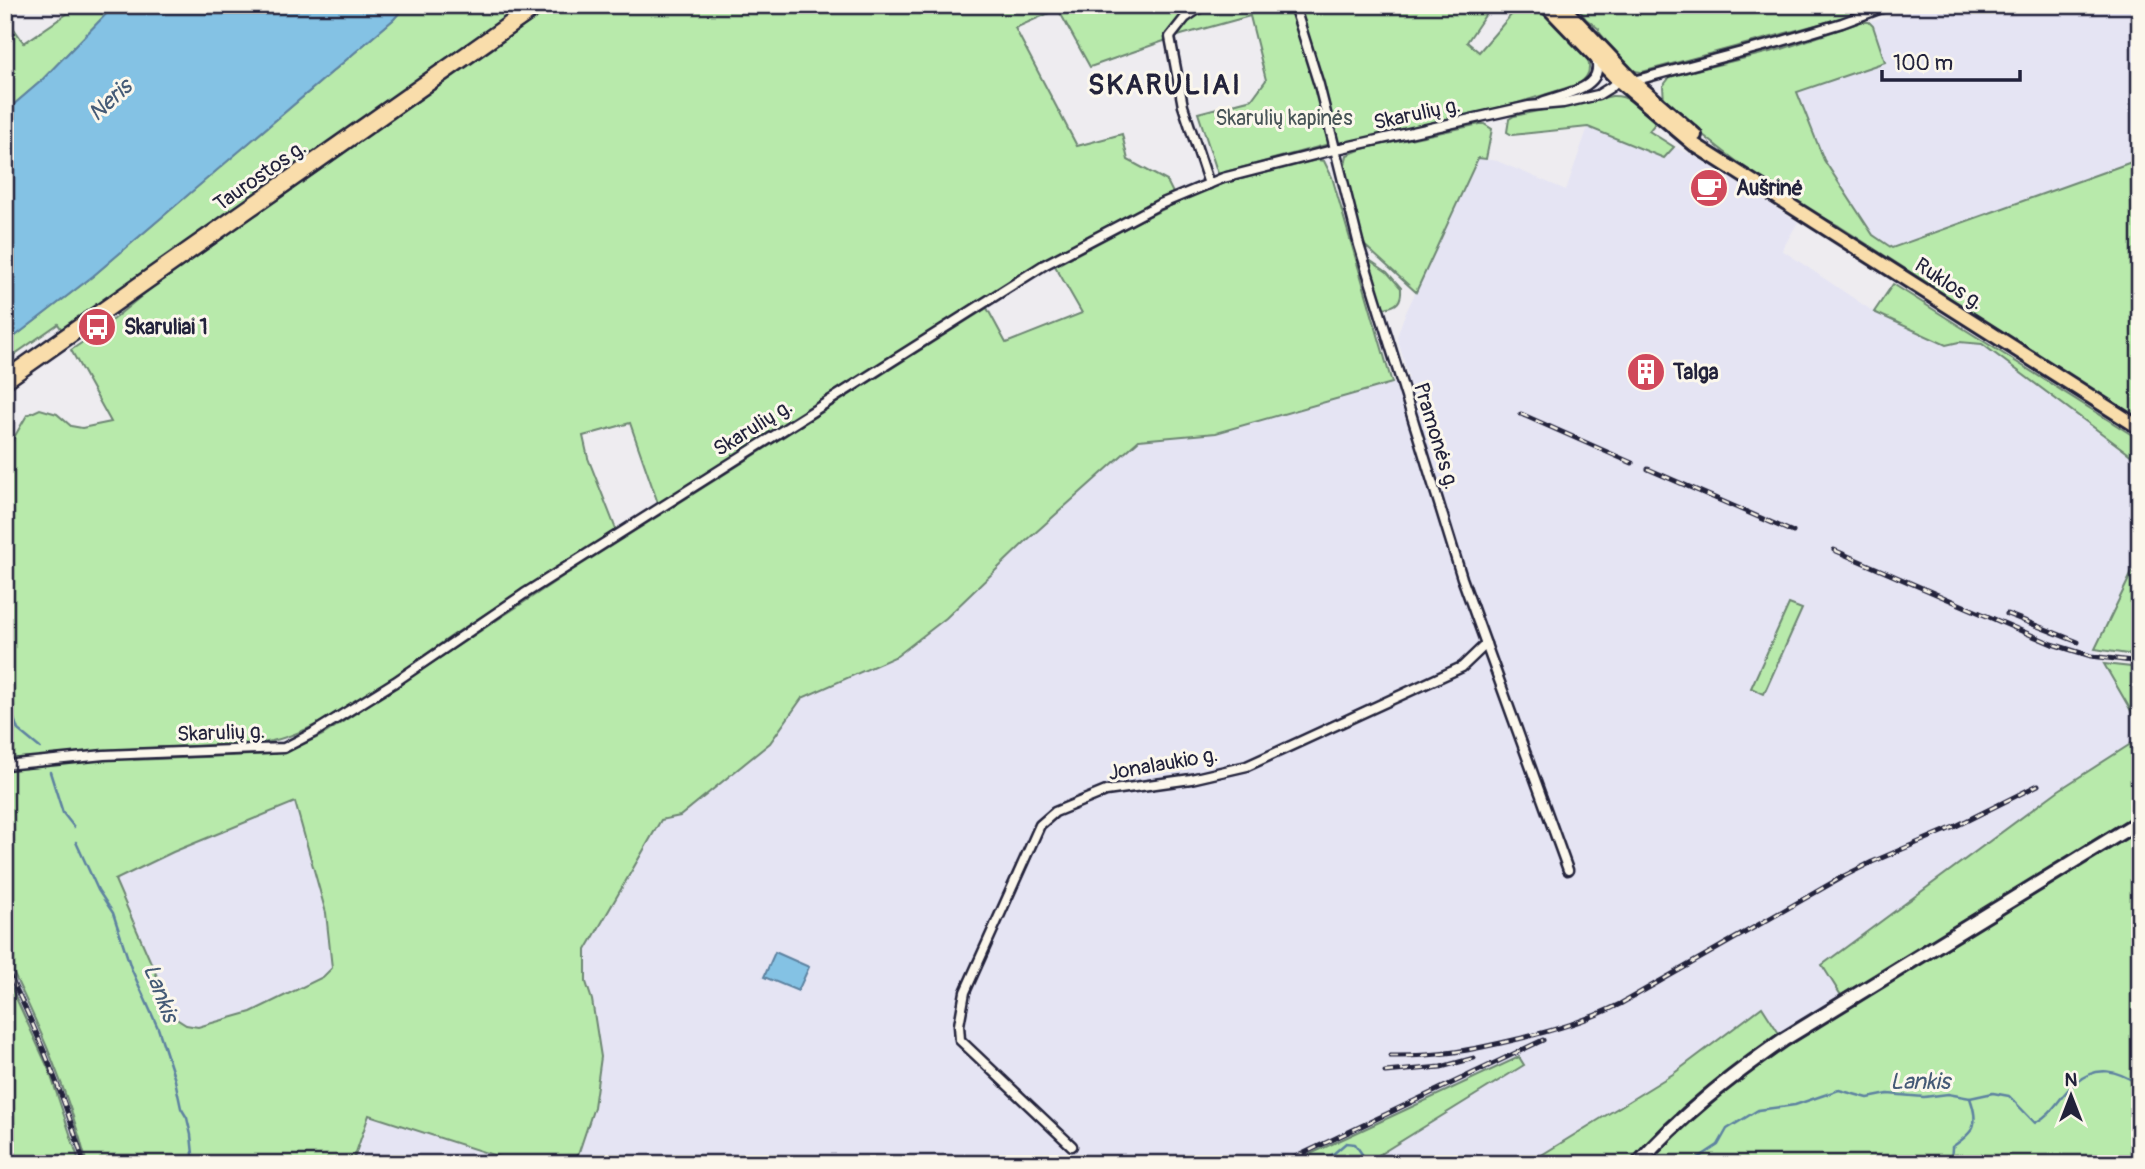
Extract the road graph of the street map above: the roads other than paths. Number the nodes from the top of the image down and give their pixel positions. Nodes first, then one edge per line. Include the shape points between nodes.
1 (538, 5) edge
2 (1204, 5) edge
3 (1294, 5) edge
4 (1546, 5) edge
5 (1561, 5) edge
6 (1890, 5) edge
7 (1596, 58) junction
8 (1617, 65) junction
9 (1618, 80) junction
10 (1633, 81) junction
11 (1530, 106) junction
12 (1336, 149) junction
13 (1738, 172) junction
14 (1209, 184) junction
15 (5, 380) edge
16 (2140, 428) edge
17 (1486, 644) junction
18 (5, 765) edge
19 (2140, 821) edge
20 (1568, 870) dead end
21 (1072, 1146) dead end
22 (1638, 1164) edge

1 - 15 highway, Taurostos g.
2 - 14 street via 1185,18 1170,37 1183,106
3 - 12 street, Pramonės g.
4 - 7 main road
5 - 8 main road
6 - 10 street via 1805,34
7 - 9 main road
7 - 11 street, Skarulių g. via 1593,82
8 - 9 street
8 - 10 main road
9 - 11 street, Skarulių g. via 1598,95
9 - 13 main road via 1675,130
10 - 13 main road
11 - 12 street, Skarulių g.
12 - 14 street, Skarulių g.
12 - 17 street, Pramonės g. via 1378,308
13 - 16 main road, Ruklos g.
14 - 18 street, Skarulių g. via 1158,205 1044,265 294,743 278,749 104,755
17 - 20 street, Pramonės g.
17 - 21 street, Jonalaukio g. via 1462,667 1247,766 1106,791 1055,812 1040,825 965,992 960,1040
19 - 22 main road via 1736,1072 1692,1108

